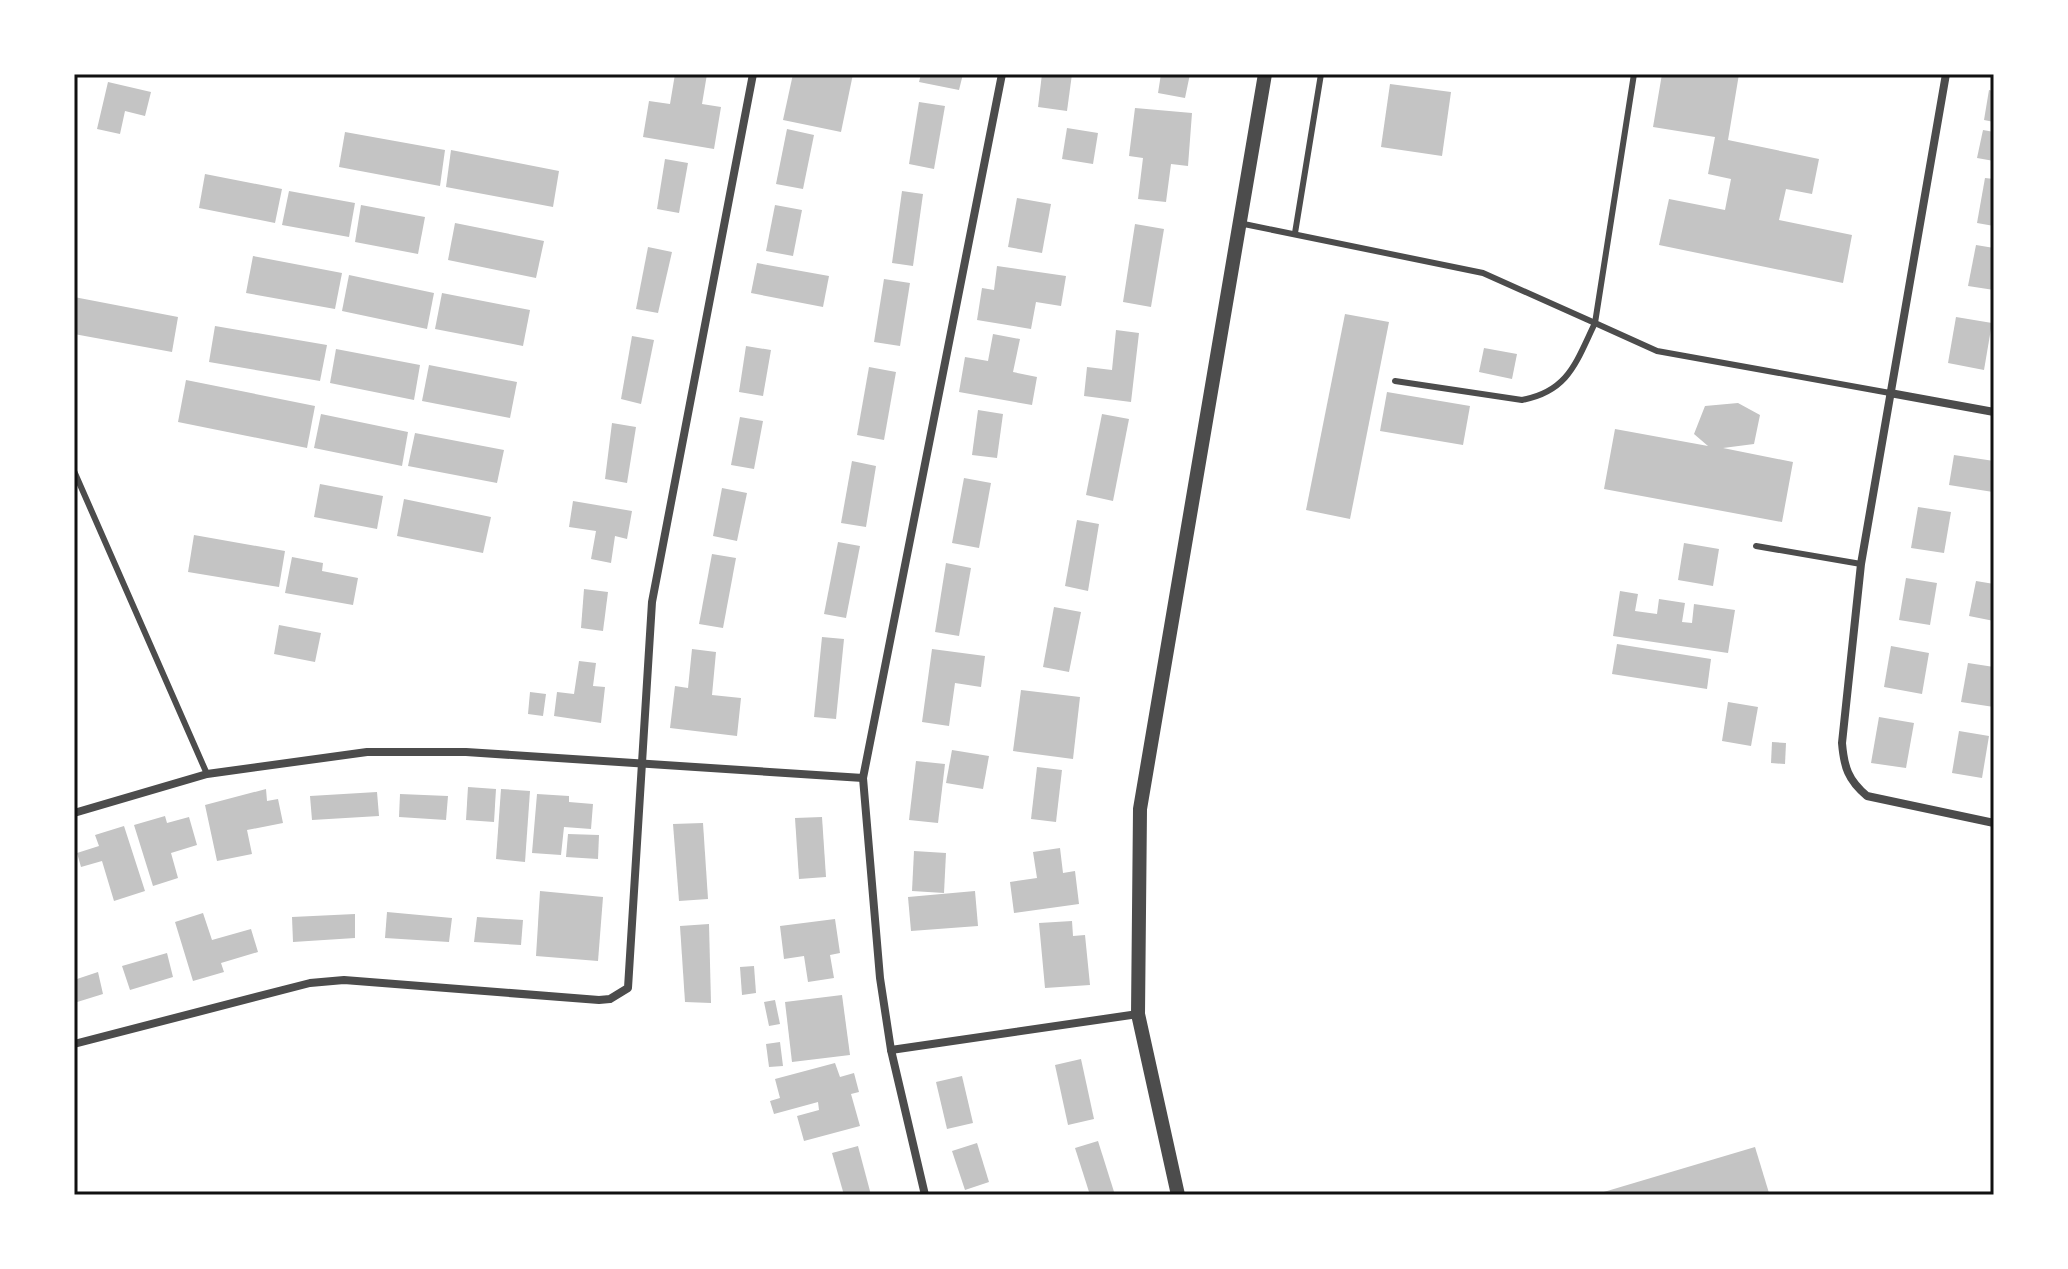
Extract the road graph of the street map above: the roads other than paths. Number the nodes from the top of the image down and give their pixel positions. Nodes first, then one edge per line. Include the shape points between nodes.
1 (753, 74) edge
2 (1002, 74) edge
3 (1265, 74) edge
4 (1321, 74) edge
5 (1634, 74) edge
6 (1946, 74) edge
7 (1239, 223) junction
8 (1295, 233) junction
9 (1595, 323) junction
10 (1395, 381) dead end
11 (1890, 393) junction
12 (1994, 412) edge
13 (74, 471) edge
14 (1756, 546) dead end
15 (1861, 564) junction
16 (639, 766) junction
17 (207, 774) junction
18 (863, 778) junction
19 (74, 813) edge
20 (1994, 823) edge
21 (1138, 1014) junction
22 (74, 1044) edge
23 (891, 1050) junction
24 (925, 1195) edge
25 (1178, 1195) edge

1 - 16 street via 652,602
2 - 18 street
3 - 7 street
4 - 8 lane
5 - 9 lane
6 - 11 street
7 - 8 lane
7 - 21 street via 1140,809
8 - 9 lane via 1483,273
9 - 10 lane via 1567,379 1543,396 1522,400
9 - 11 lane via 1657,351
11 - 12 street
11 - 15 street
13 - 17 lane
14 - 15 lane
15 - 20 street via 1843,767 1867,796
16 - 17 street via 466,752 367,752
16 - 18 street
16 - 22 street via 628,988 617,995 599,1000 344,980 310,983
17 - 19 street
18 - 23 street
21 - 23 street
21 - 25 street
23 - 24 street

